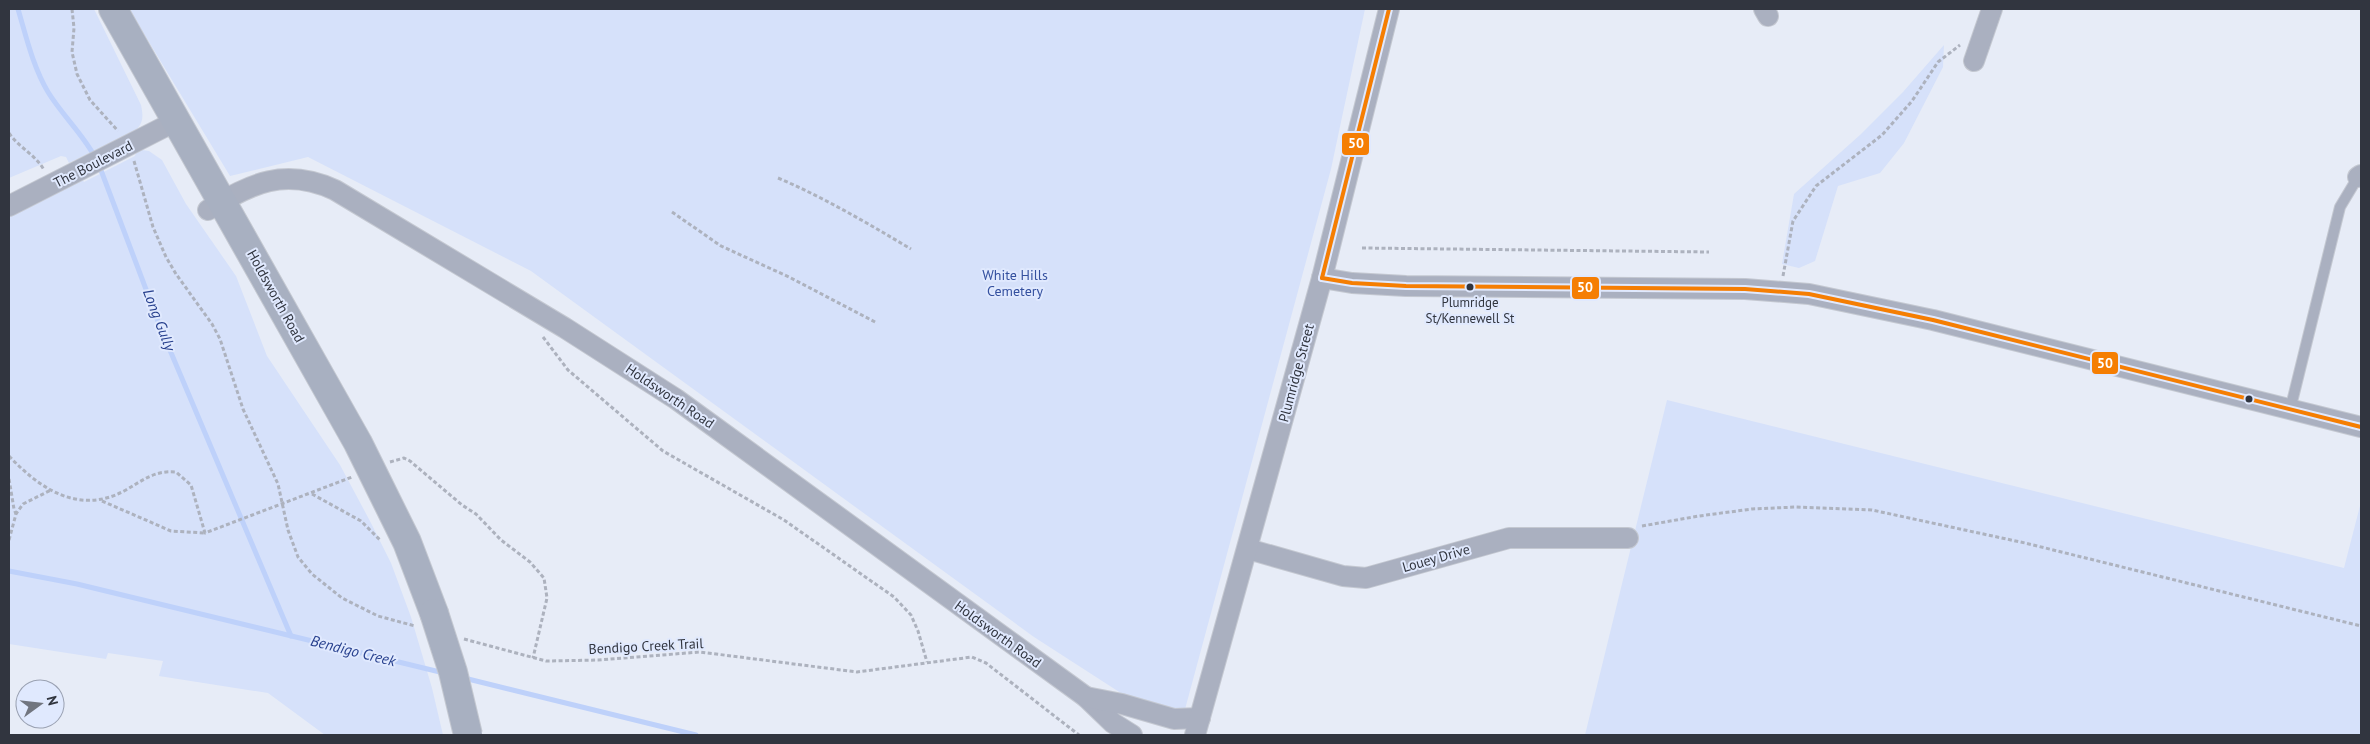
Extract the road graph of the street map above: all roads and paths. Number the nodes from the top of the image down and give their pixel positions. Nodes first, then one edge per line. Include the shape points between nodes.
1 (72, 9) edge
2 (102, 9) edge
3 (113, 9) edge
4 (1389, 9) edge
5 (1992, 9) edge
6 (1981, 41) junction
7 (1974, 61) dead end
8 (168, 125) junction
9 (9, 133) edge
10 (121, 135) dead end
11 (122, 155) junction
12 (44, 171) dead end
13 (2360, 176) edge
14 (778, 178) dead end
15 (215, 205) junction
16 (9, 206) edge
17 (672, 212) dead end
18 (1362, 248) dead end
19 (911, 250) dead end
20 (1709, 252) dead end
21 (1322, 278) junction
22 (1781, 291) junction
23 (877, 323) dead end
24 (541, 334) dead end
25 (2290, 410) junction
26 (2361, 427) edge
27 (9, 456) edge
28 (384, 464) dead end
29 (357, 475) dead end
30 (9, 479) edge
31 (51, 490) junction
32 (311, 494) junction
33 (101, 500) junction
34 (284, 505) junction
35 (16, 514) junction
36 (205, 533) junction
37 (1632, 533) joint
38 (9, 540) edge
39 (383, 544) dead end
40 (1248, 549) junction
41 (426, 619) junction
42 (2361, 626) edge
43 (461, 638) dead end
44 (533, 658) junction
45 (926, 662) junction
46 (1086, 697) junction
47 (1198, 727) edge
48 (468, 735) edge
49 (1080, 735) edge
50 (1132, 735) edge

1 - 10 path via 72,52 77,74 90,100
2 - 8 main road, Holdsworth Road via 136,82
3 - 8 main road, Holdsworth Road
4 - 21 street, Plumridge Street
5 - 6 street
6 - 7 street
6 - 22 path via 1966,40 1938,62 1912,101 1882,135 1816,186 1793,221
8 - 11 street, The Boulevard
8 - 15 main road, Holdsworth Road
9 - 12 path via 32,154
11 - 16 street, The Boulevard via 75,173
11 - 34 path via 176,274 220,339 243,408 272,469
13 - 25 lane via 2340,207
14 - 19 path via 810,190
15 - 41 main road, Holdsworth Road via 344,418 394,514
15 - 46 street, Holdsworth Road via 250,186 277,178 312,181 335,190 565,328 676,399
17 - 23 path via 721,246
18 - 20 path
21 - 22 street via 1406,286
21 - 40 street, Plumridge Street
22 - 25 street via 1840,299 1933,320
24 - 45 path via 568,370 656,446 784,520 894,597 911,615
25 - 26 street
27 - 31 path via 27,474
28 - 44 path via 398,458 410,460 476,514 544,578 547,598
29 - 32 path
30 - 35 path
31 - 33 path via 78,500
31 - 35 path via 27,501
32 - 34 path
32 - 39 path via 361,521
33 - 36 path via 171,531
33 - 36 path via 158,472 176,472 191,485
34 - 36 path
34 - 41 path via 295,550 312,574 342,598 372,614
35 - 38 path
37 - 40 street, Louey Drive via 1509,538 1366,578 1343,576
37 - 42 path via 1699,516 1752,509 1872,510
40 - 47 street, Plumridge Street
41 - 48 main road, Holdsworth Road, bridge via 453,672
43 - 44 path, Bendigo Creek Trail
44 - 45 path, Bendigo Creek Trail via 546,661 598,660 700,652 857,672
45 - 49 path, Bendigo Creek Trail via 980,659
46 - 47 street, Holdsworth Road via 1122,704
46 - 50 street, Holdsworth Road via 1113,723

